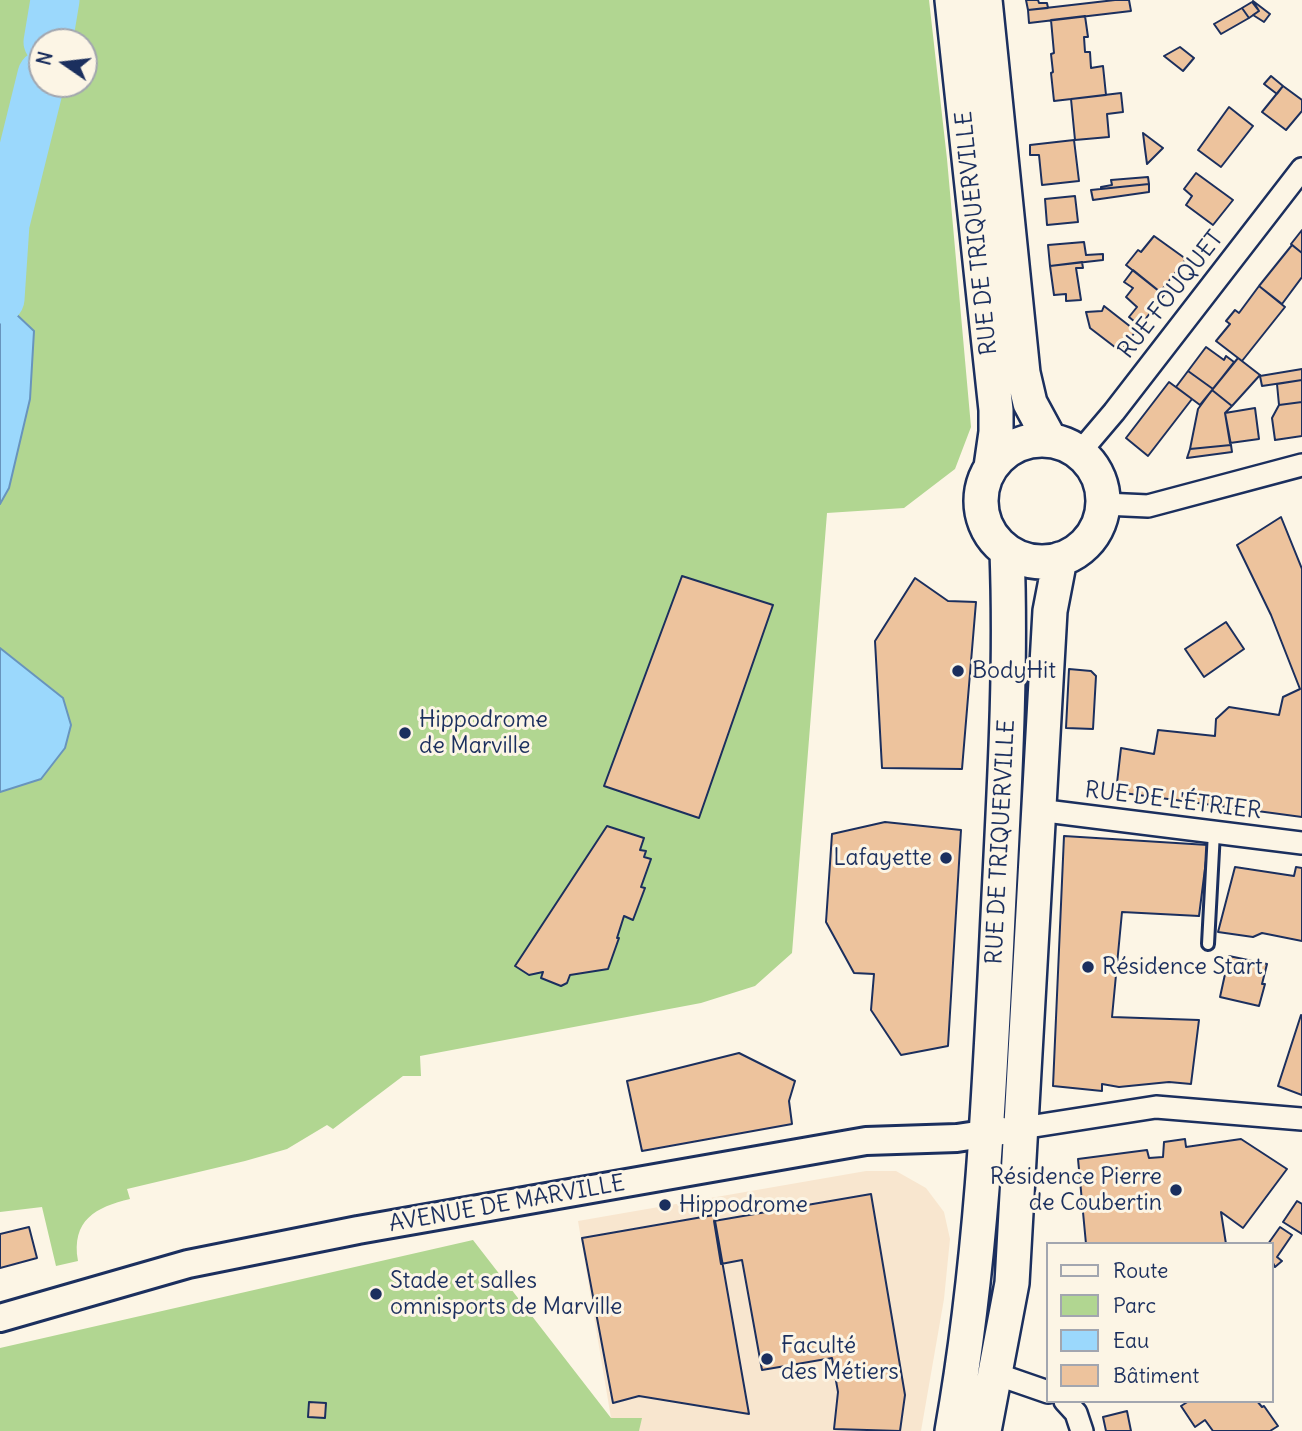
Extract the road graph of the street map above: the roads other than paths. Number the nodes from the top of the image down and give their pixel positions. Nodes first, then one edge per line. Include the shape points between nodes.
1 (952, 0) edge
2 (985, 0) edge
3 (1302, 169) edge
4 (1050, 440) junction
5 (1080, 452) junction
6 (1302, 465) edge
7 (991, 467) junction
8 (1104, 503) junction
9 (1007, 551) junction
10 (1060, 559) junction
11 (1038, 810) junction
12 (1214, 832) junction
13 (1302, 843) edge
14 (1208, 944) dead end
15 (1302, 1119) edge
16 (1022, 1128) junction
17 (987, 1134) junction
18 (0, 1318) edge
19 (996, 1374) junction
20 (1046, 1391) edge
21 (1067, 1403) edge
22 (952, 1431) edge
23 (984, 1431) edge
24 (1082, 1431) edge

1 - 7 main road, RUE DE TRIQUERVILLE via 996,410
2 - 4 main road, RUE DE TRIQUERVILLE via 1023,373 1030,403
3 - 5 street, RUE FOUQUET
4 - 5 main road
4 - 7 main road via 1016,445
5 - 8 main road via 1101,482
6 - 8 street via 1148,506
7 - 9 main road via 983,484 984,521
8 - 10 main road via 1092,537 1078,551
9 - 10 main road via 1033,561
9 - 17 main road, RUE DE TRIQUERVILLE via 1009,672
10 - 11 main road, RUE DE TRIQUERVILLE via 1050,611
11 - 12 street, RUE DE L'ÉTRIER
11 - 16 main road, RUE DE TRIQUERVILLE
12 - 13 street, RUE DE L'ÉTRIER
12 - 14 lane
15 - 16 street via 1156,1107
16 - 17 street, AVENUE DE MARVILLE
16 - 19 main road, RUE DE TRIQUERVILLE via 1012,1283
17 - 18 street, AVENUE DE MARVILLE via 866,1141 358,1230 188,1264
17 - 22 main road, RUE DE TRIQUERVILLE via 964,1362
19 - 20 street
19 - 23 main road, RUE DE TRIQUERVILLE
21 - 24 street

